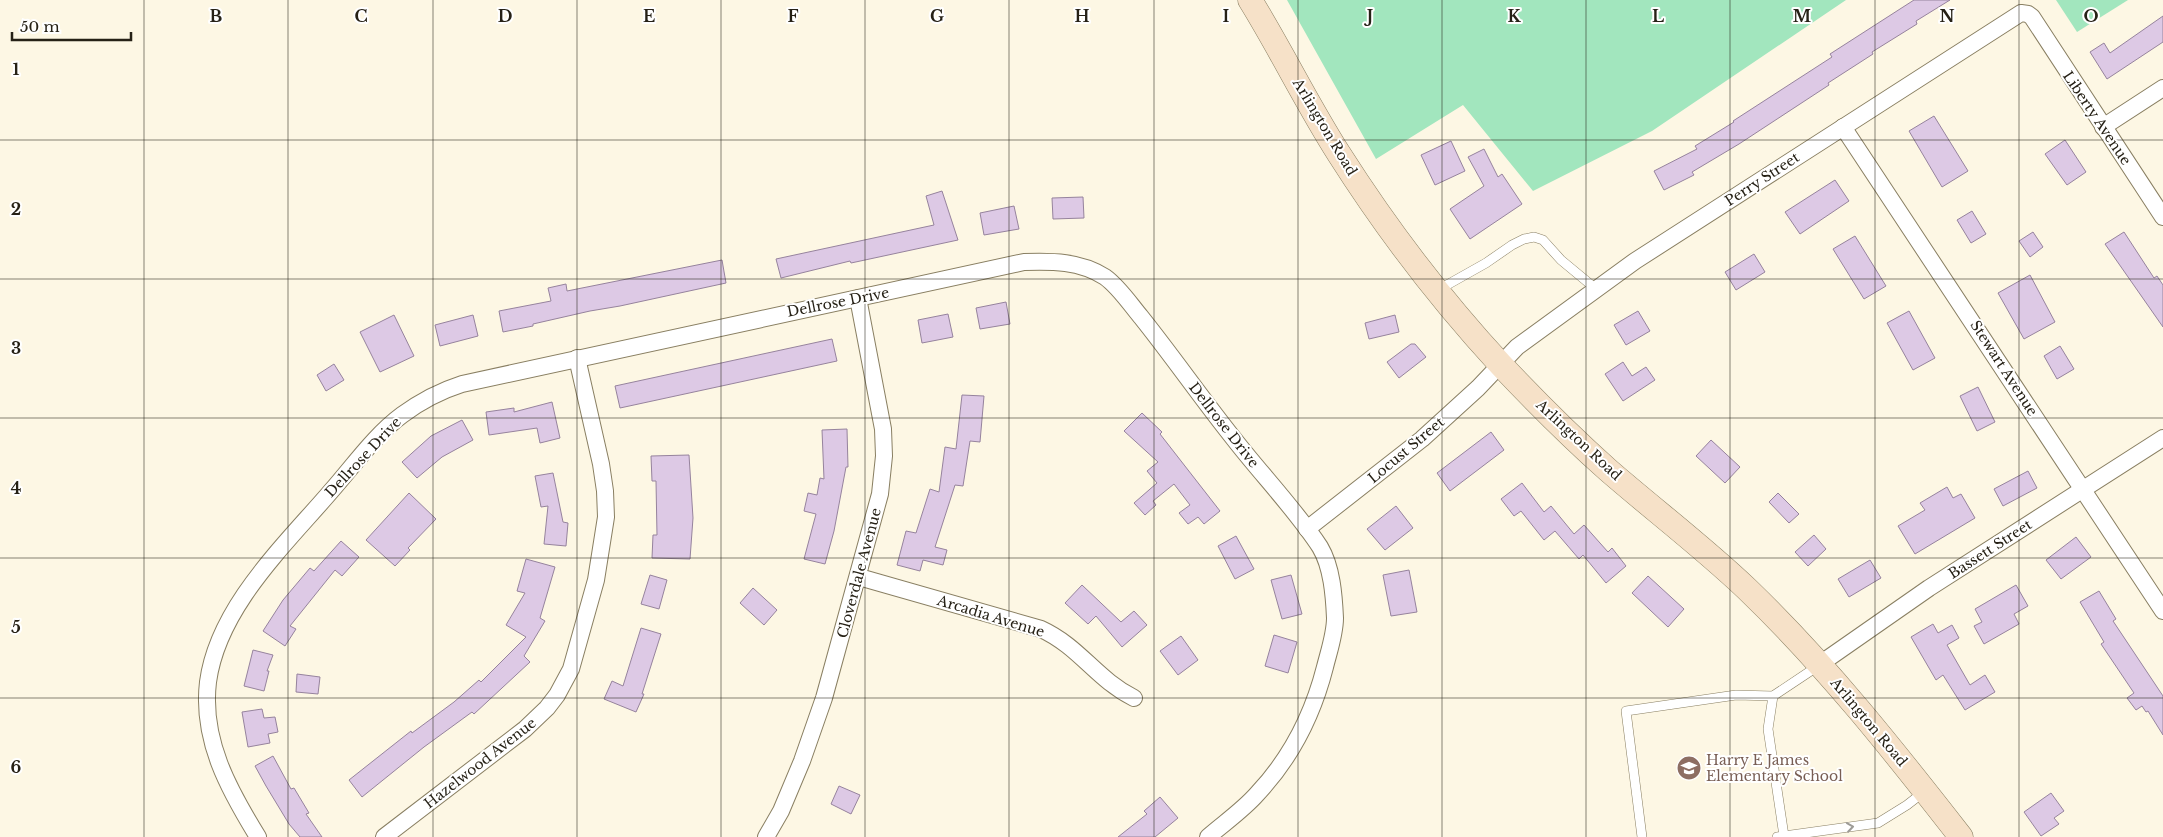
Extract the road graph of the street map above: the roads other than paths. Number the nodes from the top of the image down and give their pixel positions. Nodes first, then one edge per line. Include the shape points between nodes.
1 (1250, 0) edge
2 (2032, 17) joint
3 (2163, 88) edge
4 (2103, 126) junction
5 (1843, 127) junction
6 (2163, 217) edge
7 (1596, 289) junction
8 (1438, 290) junction
9 (858, 298) junction
10 (578, 358) junction
11 (1500, 363) junction
12 (2163, 438) edge
13 (2083, 489) junction
14 (1307, 529) junction
15 (859, 577) junction
16 (2163, 611) edge
17 (1820, 664) junction
18 (1773, 696) junction
19 (1134, 698) dead end
20 (1925, 791) junction
21 (1781, 836) edge
22 (258, 837) edge
23 (384, 837) edge
24 (766, 837) edge
25 (1208, 837) edge
26 (1642, 837) edge
27 (1961, 837) edge

1 - 8 main road, Arlington Road via 1338,152 1375,208
2 - 4 street, Liberty Avenue
2 - 5 street, Perry Street via 2028,14 2014,16
3 - 4 street
4 - 6 street, Liberty Avenue
5 - 7 street, Perry Street
5 - 13 street, Stewart Avenue
7 - 8 lane via 1543,240 1534,237 1512,246
7 - 11 street, Perry Street
8 - 11 main road, Arlington Road
9 - 10 street, Dellrose Drive
9 - 14 street, Dellrose Drive via 1024,262 1065,262 1086,267 1116,287
9 - 15 street, Cloverdale Avenue via 883,429 884,456 880,494
10 - 22 street, Dellrose Drive via 462,384 436,393 401,415 287,543 237,606 213,659 207,706 221,771
10 - 23 street, Hazelwood Avenue via 601,464 606,517 596,580 571,669 547,708 524,729
11 - 14 street, Locust Street via 1478,388 1422,439
11 - 17 main road, Arlington Road via 1606,468 1748,590
12 - 13 street, Bassett Street
13 - 16 street, Stewart Avenue
13 - 17 street, Bassett Street
14 - 25 street, Dellrose Drive via 1321,549 1334,596 1334,628 1321,681 1310,712 1283,763 1257,795
15 - 19 street, Arcadia Avenue via 1041,629 1073,647 1109,683
15 - 24 street, Cloverdale Avenue via 802,761
17 - 18 lane
17 - 20 main road, Arlington Road
18 - 21 lane via 1768,729
18 - 26 lane via 1736,695 1626,711
21 -> 20 lane via 1878,823
20 - 27 main road, Arlington Road

